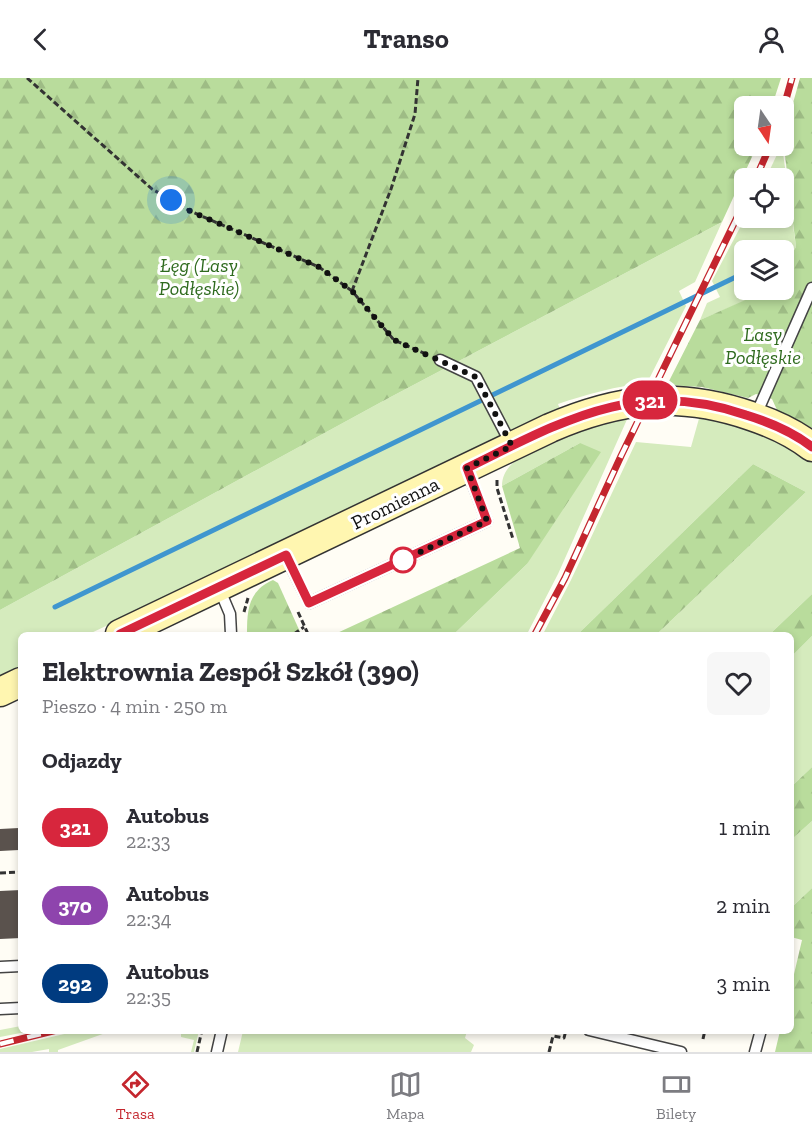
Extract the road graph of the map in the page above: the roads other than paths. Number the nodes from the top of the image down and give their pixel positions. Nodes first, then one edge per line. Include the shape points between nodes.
1 (812, 288) edge
2 (440, 360) road end
3 (755, 417) junction
4 (512, 446) junction
5 (812, 447) edge
6 (467, 468) junction
7 (286, 555) junction
8 (218, 587) junction
9 (124, 632) edge
10 (231, 632) edge
11 (18, 684) edge
12 (0, 693) edge
13 (18, 966) edge
14 (0, 967) edge
15 (18, 1008) edge
16 (0, 1009) edge
17 (221, 1034) edge
18 (605, 1034) edge
19 (760, 1034) edge
20 (217, 1052) edge
21 (681, 1052) edge
22 (755, 1052) edge

1 - 3 lane
2 - 4 lane via 476,377
3 - 4 street, Promienna via 700,403 631,402 571,419
3 - 5 street, Promienna
4 - 6 street, Promienna
6 - 7 street, Promienna
6 - 7 lane via 487,521 309,603
7 - 8 street, Promienna
8 - 9 street, Promienna
8 - 10 lane via 230,614
11 - 12 street
13 - 14 lane
15 - 16 lane
17 - 20 lane
18 - 21 lane
19 - 22 lane

